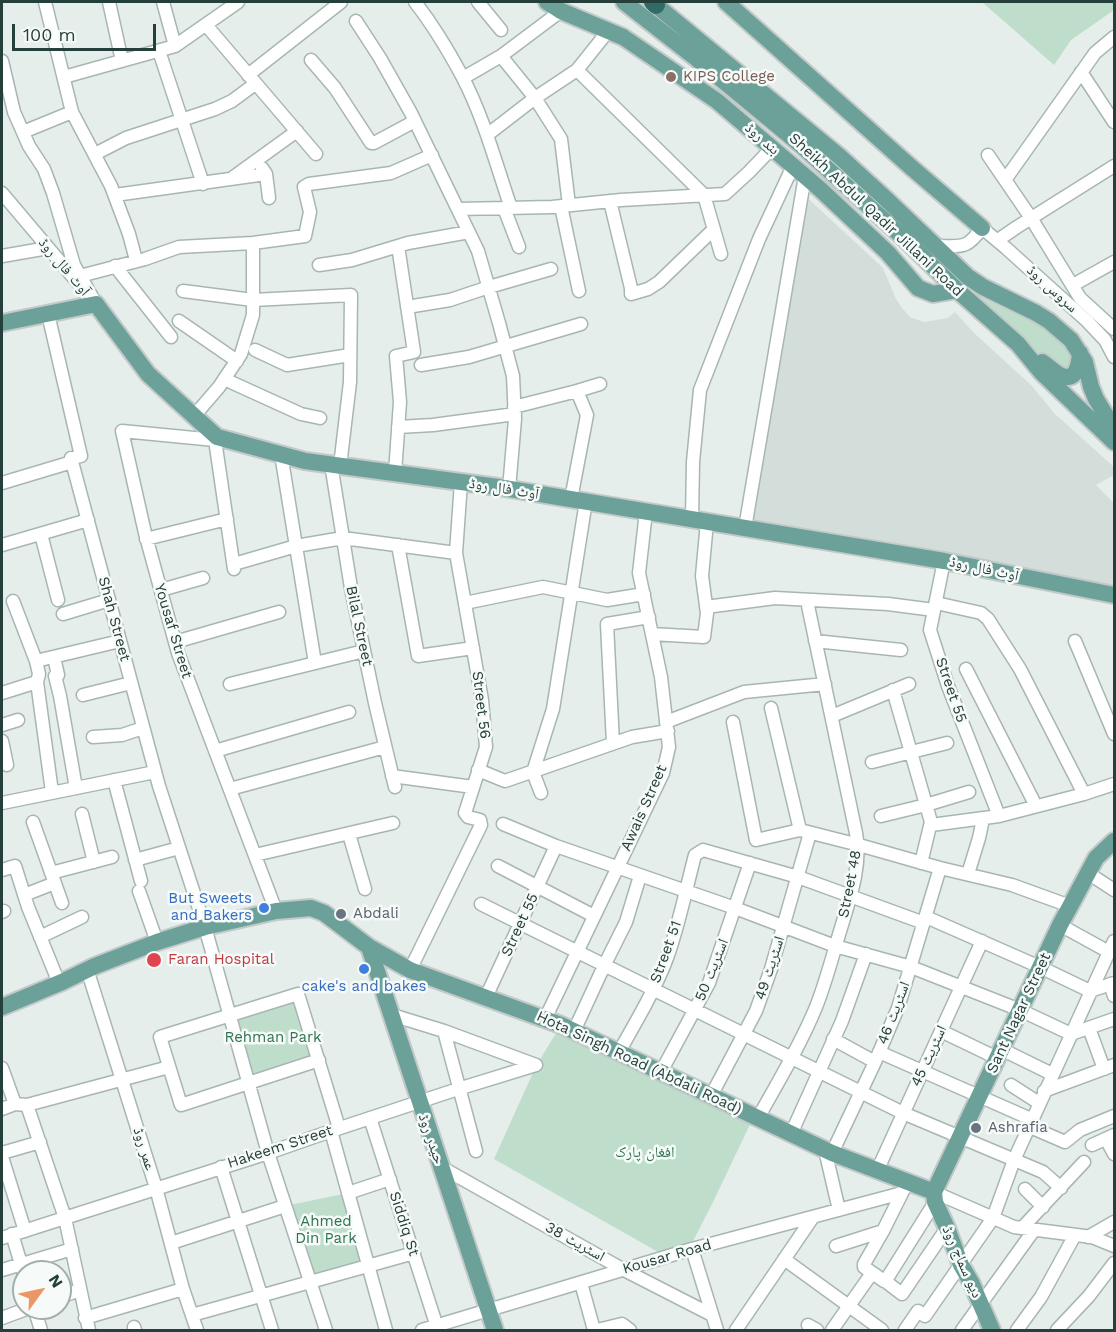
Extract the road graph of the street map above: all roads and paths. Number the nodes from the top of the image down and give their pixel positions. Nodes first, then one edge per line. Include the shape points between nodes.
1 (45, 2) edge
2 (109, 2) edge
3 (163, 2) edge
4 (216, 2) edge
5 (238, 2) edge
6 (341, 2) edge
7 (415, 2) edge
8 (478, 2) edge
9 (547, 2) edge
10 (624, 2) edge
11 (726, 2) edge
12 (654, 3) edge
13 (561, 11) junction
14 (220, 15) junction
15 (356, 21) dead end
16 (206, 25) junction
17 (501, 30) dead end
18 (609, 30) junction
19 (1114, 37) edge
20 (175, 46) junction
21 (159, 51) junction
22 (501, 56) junction
23 (311, 60) dead end
24 (2, 61) edge
25 (122, 61) junction
26 (577, 70) junction
27 (1082, 72) junction
28 (64, 77) junction
29 (463, 78) junction
30 (252, 80) junction
31 (5, 93) edge
32 (535, 98) junction
33 (72, 111) junction
34 (182, 121) junction
35 (415, 121) junction
36 (1114, 122) edge
37 (297, 131) junction
38 (23, 132) junction
39 (487, 135) junction
40 (772, 148) junction
41 (95, 154) junction
42 (316, 154) dead end
43 (432, 155) junction
44 (988, 155) dead end
45 (258, 160) junction
46 (1114, 166) edge
47 (799, 171) junction
48 (266, 174) junction
49 (231, 179) junction
50 (1005, 180) junction
51 (203, 184) junction
52 (2, 195) edge
53 (115, 195) junction
54 (704, 195) junction
55 (269, 198) dead end
56 (610, 201) junction
57 (565, 206) junction
58 (507, 208) junction
59 (459, 209) junction
60 (1031, 218) junction
61 (982, 228) junction
62 (714, 229) junction
63 (469, 231) junction
64 (998, 240) junction
65 (253, 243) junction
66 (398, 246) junction
67 (937, 246) junction
68 (519, 247) dead end
69 (48, 248) junction
70 (722, 254) dead end
71 (2, 255) edge
72 (136, 261) junction
73 (1114, 262) edge
74 (319, 265) dead end
75 (115, 266) junction
76 (551, 269) dead end
77 (80, 276) junction
78 (1073, 285) junction
79 (489, 286) junction
80 (957, 290) junction
81 (183, 291) dead end
82 (579, 291) dead end
83 (253, 300) junction
84 (96, 304) junction
85 (407, 307) junction
86 (48, 314) junction
87 (179, 321) dead end
88 (2, 323) edge
89 (1112, 323) edge
90 (581, 324) dead end
91 (171, 337) dead end
92 (1018, 344) junction
93 (506, 346) junction
94 (255, 350) dead end
95 (1080, 353) junction
96 (350, 355) junction
97 (1114, 357) edge
98 (237, 361) junction
99 (421, 364) dead end
100 (224, 379) junction
101 (600, 384) dead end
102 (577, 391) junction
103 (514, 411) junction
104 (194, 416) junction
105 (320, 418) dead end
106 (1113, 421) edge
107 (398, 427) junction
108 (216, 438) junction
109 (1114, 442) edge
110 (281, 454) junction
111 (72, 462) junction
112 (336, 465) junction
113 (395, 473) junction
114 (461, 482) junction
115 (2, 483) edge
116 (508, 489) junction
117 (578, 500) junction
118 (646, 512) junction
119 (227, 519) junction
120 (88, 520) junction
121 (699, 520) junction
122 (745, 528) junction
123 (40, 534) junction
124 (343, 538) junction
125 (146, 539) junction
126 (2, 545) edge
127 (296, 546) junction
128 (398, 546) junction
129 (456, 553) junction
130 (944, 561) junction
131 (203, 578) dead end
132 (160, 590) junction
133 (572, 593) junction
134 (644, 594) junction
135 (1114, 595) edge
136 (58, 600) dead end
137 (109, 600) junction
138 (13, 601) dead end
139 (807, 601) junction
140 (465, 603) junction
141 (935, 606) junction
142 (706, 608) junction
143 (279, 612) dead end
144 (63, 614) dead end
145 (649, 617) junction
146 (652, 634) junction
147 (120, 640) junction
148 (815, 641) junction
149 (1075, 641) dead end
150 (175, 642) junction
151 (473, 648) junction
152 (901, 650) dead end
153 (364, 651) junction
154 (54, 657) junction
155 (36, 661) junction
156 (315, 663) junction
157 (966, 669) dead end
158 (37, 682) junction
159 (131, 683) junction
160 (230, 684) dead end
161 (825, 684) junction
162 (909, 684) dead end
163 (893, 690) junction
164 (2, 693) edge
165 (83, 695) dead end
166 (771, 708) dead end
167 (349, 712) dead end
168 (832, 716) junction
169 (18, 720) dead end
170 (733, 722) dead end
171 (2, 725) edge
172 (667, 726) junction
173 (143, 728) junction
174 (1114, 734) edge
175 (93, 738) dead end
176 (2, 741) edge
177 (612, 743) junction
178 (947, 743) dead end
179 (386, 747) junction
180 (215, 751) junction
181 (911, 751) junction
182 (872, 762) dead end
183 (6, 765) dead end
184 (478, 770) junction
185 (155, 772) junction
186 (533, 772) junction
187 (114, 780) junction
188 (1114, 784) edge
189 (473, 787) junction
190 (76, 788) junction
191 (230, 789) junction
192 (52, 792) junction
193 (969, 792) dead end
194 (541, 793) dead end
195 (1084, 794) junction
196 (2, 803) edge
197 (926, 805) junction
198 (1036, 806) junction
199 (82, 814) dead end
200 (880, 816) dead end
201 (999, 816) junction
202 (982, 819) junction
203 (33, 822) dead end
204 (393, 823) dead end
205 (503, 824) dead end
206 (931, 825) junction
207 (805, 832) junction
208 (349, 834) junction
209 (1114, 841) edge
210 (858, 845) junction
211 (556, 846) junction
212 (179, 848) junction
213 (255, 855) junction
214 (112, 857) dead end
215 (135, 860) junction
216 (94, 862) junction
217 (921, 863) junction
218 (750, 864) junction
219 (498, 866) dead end
220 (618, 867) junction
221 (940, 868) junction
222 (2, 870) edge
223 (1088, 873) junction
224 (968, 874) junction
225 (640, 876) junction
226 (53, 878) junction
227 (798, 878) junction
228 (537, 886) junction
229 (364, 889) dead end
230 (1114, 890) edge
231 (686, 892) junction
232 (24, 895) junction
233 (850, 897) junction
234 (62, 903) dead end
235 (481, 904) dead end
236 (1070, 906) junction
237 (735, 908) junction
238 (276, 911) junction
239 (594, 916) junction
240 (82, 917) dead end
241 (925, 920) junction
242 (520, 924) junction
243 (1060, 925) junction
244 (784, 926) junction
245 (205, 927) junction
246 (40, 937) junction
247 (982, 941) junction
248 (157, 942) junction
249 (835, 946) junction
250 (369, 947) junction
251 (1113, 948) edge
252 (577, 952) junction
253 (866, 954) junction
254 (604, 966) junction
255 (911, 967) junction
256 (1040, 967) junction
257 (87, 969) junction
258 (410, 970) junction
259 (59, 983) junction
260 (962, 986) junction
261 (1113, 988) edge
262 (652, 990) junction
263 (1090, 992) junction
264 (486, 997) junction
265 (2, 1006) edge
266 (1020, 1010) junction
267 (695, 1011) junction
268 (229, 1015) junction
269 (392, 1015) junction
270 (545, 1019) junction
271 (1114, 1019) edge
272 (1089, 1028) junction
273 (444, 1031) junction
274 (574, 1031) junction
275 (941, 1031) junction
276 (1071, 1034) junction
277 (743, 1035) junction
278 (833, 1039) junction
279 (619, 1052) junction
280 (999, 1054) junction
281 (877, 1057) junction
282 (791, 1058) junction
283 (319, 1060) junction
284 (169, 1067) junction
285 (1109, 1067) edge
286 (2, 1068) edge
287 (922, 1070) junction
288 (818, 1071) junction
289 (661, 1072) junction
290 (1052, 1074) junction
291 (122, 1080) junction
292 (248, 1084) junction
293 (1011, 1085) dead end
294 (458, 1089) junction
295 (861, 1092) junction
296 (980, 1095) junction
297 (711, 1096) junction
298 (1041, 1097) junction
299 (419, 1102) junction
300 (21, 1105) junction
301 (2, 1109) edge
302 (903, 1113) junction
303 (1114, 1116) edge
304 (370, 1118) junction
305 (758, 1118) junction
306 (1030, 1123) junction
307 (335, 1129) junction
308 (791, 1134) junction
309 (1110, 1137) edge
310 (960, 1138) junction
311 (40, 1142) junction
312 (1092, 1145) dead end
313 (476, 1151) dead end
314 (828, 1152) junction
315 (268, 1153) junction
316 (1114, 1154) edge
317 (2, 1155) edge
318 (1014, 1160) junction
319 (1084, 1162) dead end
320 (221, 1167) junction
321 (441, 1167) junction
322 (877, 1171) junction
323 (390, 1179) junction
324 (156, 1188) junction
325 (905, 1188) junction
326 (1061, 1188) junction
327 (1025, 1189) dead end
328 (348, 1193) junction
329 (934, 1197) junction
330 (285, 1206) junction
331 (1042, 1207) junction
332 (839, 1210) junction
333 (813, 1217) junction
334 (65, 1218) junction
335 (993, 1218) junction
336 (238, 1221) junction
337 (1114, 1222) edge
338 (947, 1228) junction
339 (1028, 1229) junction
340 (25, 1231) junction
341 (884, 1231) junction
342 (7, 1236) edge
343 (1081, 1236) junction
344 (171, 1243) junction
345 (836, 1246) dead end
346 (1114, 1246) edge
347 (72, 1249) junction
348 (692, 1250) junction
349 (414, 1253) junction
350 (784, 1259) junction
351 (18, 1260) edge
352 (44, 1260) edge
353 (1114, 1263) edge
354 (368, 1265) junction
355 (961, 1265) junction
356 (624, 1270) junction
357 (872, 1272) junction
358 (885, 1281) junction
359 (309, 1282) junction
360 (580, 1283) junction
361 (183, 1289) junction
362 (80, 1290) junction
363 (72, 1293) edge
364 (261, 1296) junction
365 (980, 1304) junction
366 (848, 1306) junction
367 (489, 1310) junction
368 (192, 1315) junction
369 (712, 1315) junction
370 (87, 1324) edge
371 (438, 1328) edge
372 (1021, 1329) edge
373 (197, 1330) edge
374 (272, 1330) edge
375 (326, 1330) edge
376 (386, 1330) edge
377 (422, 1330) edge
378 (495, 1330) edge
379 (596, 1330) edge
380 (630, 1330) edge
381 (717, 1330) edge
382 (736, 1330) edge
383 (832, 1330) edge
384 (882, 1330) edge
385 (905, 1330) edge
386 (962, 1330) edge
387 (992, 1330) edge
388 (1057, 1330) edge

1 - 28 street
2 - 25 street
3 - 20 street
4 - 14 street
5 - 14 street
6 - 30 street
7 - 29 street
8 - 17 street
9 - 13 main road, بند روڈ
10 - 80 main road, Sheikh Abdul Qadir Jillani Road via 801,145
11 - 61 main road
12 - 67 main road, Sheikh Abdul Qadir Jillani Road via 839,156
13 - 18 main road, بند روڈ
13 - 22 street
14 - 16 street
15 - 35 street
16 - 20 street
16 - 30 street
18 - 26 street
18 - 40 main road, بند روڈ via 717,101
19 - 27 street via 1095,52
20 - 21 street
21 - 25 street
21 - 34 street
22 - 29 street
22 - 32 street
23 - 35 street via 335,88 371,143
24 - 31 street
25 - 28 street
26 - 32 street
26 - 54 street
27 - 36 street
27 - 50 street
28 - 33 street
29 - 39 street
30 - 34 street via 232,101
30 - 37 street
31 - 38 street
32 - 39 street
32 - 57 street via 561,139
33 - 38 street
33 - 41 street
34 - 41 street via 126,138
34 - 51 street
35 - 43 street
37 - 42 street
37 - 45 street
38 - 77 street via 44,169
39 - 58 street
40 - 47 main road, بند روڈ
40 - 54 street via 725,194
41 - 53 street
43 - 59 street
43 - 65 street via 391,173 309,184 304,187 310,212 305,236
44 - 50 street
45 - 48 street
45 - 49 street
46 - 60 street
47 - 80 main road, بند روڈ via 888,253 918,288 933,294
47 - 121 street via 759,239 700,390 693,462
47 - 122 street
48 - 49 street
48 - 55 street
49 - 51 street
50 - 60 street
51 - 53 street
52 - 69 street, آوٹ فال روڈ
53 - 72 street
54 - 56 street
54 - 62 street
56 - 57 street
56 - 62 street via 632,294 659,282
57 - 58 street
57 - 82 street
58 - 59 street
58 - 68 street
59 - 63 street
60 - 64 street
60 - 78 street
61 - 64 street, سروس روڈ
61 - 67 street via 968,244
62 - 70 street
63 - 66 street
63 - 79 street
64 - 97 street, سروس روڈ via 1105,340
65 - 72 street via 179,247
65 - 83 street
66 - 74 street
66 - 85 street
67 - 95 main road, Sheikh Abdul Qadir Jillani Road via 968,277 1049,321
69 - 71 street
69 - 84 street, آوٹ فال روڈ
72 - 75 street
73 - 78 street
75 - 77 street
75 - 91 street
76 - 79 street
77 - 84 street
78 - 89 street via 1080,298
79 - 85 street via 450,300
79 - 93 street
80 - 92 main road, Sheikh Abdul Qadir Jillani Road
81 - 83 street
83 - 96 street, Bilal Street via 351,295
83 - 98 street via 253,315
84 - 86 main road
84 - 104 main road, آوٹ فال روڈ via 148,374
85 - 107 street via 414,352 396,356
86 - 88 main road
86 - 111 street, Shah Street via 81,456 71,458
87 - 98 street
90 - 93 street
92 - 95 main road via 1059,375 1074,374
92 - 109 main road, Sheikh Abdul Qadir Jillani Road via 1041,372
93 - 99 street via 469,357
93 - 103 street via 513,376
94 - 96 street via 286,365
95 - 106 main road, Sheikh Abdul Qadir Jillani Road via 1091,387
96 - 112 street, Bilal Street via 350,382
98 - 100 street
100 - 104 street
100 - 105 street via 301,414
101 - 102 street
102 - 103 street
102 - 117 street via 587,416
103 - 107 street
103 - 116 street
104 - 108 main road, آوٹ فال روڈ
107 - 113 street
108 - 110 main road, آوٹ فال روڈ
108 - 119 street
108 - 125 street, Yousaf Street via 122,431
110 - 112 main road, آوٹ فال روڈ
110 - 127 street
111 - 115 street
111 - 120 street, Shah Street
112 - 113 main road, آوٹ فال روڈ
112 - 124 street, Bilal Street
113 - 114 main road, آوٹ فال روڈ
114 - 116 main road, آوٹ فال روڈ
114 - 129 street, Street 56
116 - 117 main road, آوٹ فال روڈ
117 - 118 main road, آوٹ فال روڈ
117 - 133 street
118 - 121 main road, آوٹ فال روڈ
118 - 134 street, Awais Street via 639,573
119 - 125 street
119 - 127 street via 234,567
120 - 123 street
120 - 137 street, Shah Street
121 - 122 main road, آوٹ فال روڈ
121 - 142 street
122 - 130 main road, آوٹ فال روڈ
123 - 126 street
123 - 136 street
124 - 127 street
124 - 128 street
124 - 153 street, Bilal Street
125 - 132 street, Yousaf Street
127 - 156 street
128 - 129 street
128 - 151 street via 418,656
129 - 140 street, Street 56
130 - 135 main road, آوٹ فال روڈ
130 - 141 street, Street 55
131 - 132 street
132 - 150 street, Yousaf Street
133 - 134 street via 607,600
133 - 140 street via 543,587
133 - 186 street via 553,710
134 - 145 street, Awais Street
137 - 144 street
137 - 147 street, Shah Street
138 - 155 street
139 - 141 street
139 - 142 street via 775,598
139 - 148 street, Street 48
140 - 151 street, Street 56
141 - 195 street via 981,613 988,619 1020,669
141 - 201 street, Street 55 via 930,630
142 - 146 street via 704,637
143 - 150 street
145 - 146 street, Awais Street
145 - 177 street via 607,624
146 - 172 street, Awais Street
147 - 154 street
147 - 159 street, Shah Street
148 - 152 street
148 - 161 street, Street 48
149 - 174 street
150 - 180 street, Yousaf Street
151 - 184 street, Street 56 via 486,747
153 - 156 street
153 - 179 street, Bilal Street
154 - 155 street
154 - 190 street
155 - 158 street
156 - 160 street
157 - 198 street
158 - 164 street
158 - 192 street
159 - 165 street
159 - 173 street, Shah Street
161 - 168 street, Street 48
161 - 172 street via 744,692
162 - 163 street
163 - 168 street
163 - 181 street
166 - 207 street
167 - 180 street
168 - 210 street, Street 48
169 - 171 street
170 - 207 street via 756,840
172 - 177 street
172 - 220 street, Awais Street via 669,747 663,773
173 - 175 street
173 - 185 street, Shah Street
176 - 183 street
177 - 186 street
178 - 181 street
179 - 189 street, Bilal Street via 394,781
179 - 191 street
180 - 191 street, Yousaf Street
181 - 182 street
181 - 197 street
184 - 186 street via 505,781
184 - 189 street, Street 56
185 - 187 street
185 - 212 street, Shah Street
186 - 194 street
187 - 190 street
187 - 215 street
188 - 195 street
189 - 258 street, Street 56 via 465,813 468,818 480,820 481,825
190 - 192 street
191 - 213 street, Yousaf Street
192 - 196 street
193 - 197 street
195 - 198 street
197 - 200 street
197 - 206 street
198 - 201 street
199 - 216 street
201 - 202 street
202 - 206 street
202 - 224 street
203 - 226 street
204 - 208 street
205 - 211 street
206 - 217 street
207 - 210 street
207 - 227 street, اسٹریٹ 49
208 - 213 street
208 - 229 street
209 - 223 main road, Sant Nagar Street via 1096,858
210 - 217 street
210 - 233 street, Street 48
211 - 220 street
211 - 228 street, Street 55
212 - 215 street
212 - 245 street, Shah Street
213 - 238 street, Yousaf Street
214 - 216 street
215 - 248 street
216 - 226 street
217 - 221 street
218 - 227 street
218 - 231 street, Street 51 via 703,850 695,855
218 - 237 street, اسٹریٹ 50
219 - 228 street
220 - 225 street
220 - 239 street, Awais Street
221 - 224 street
221 - 241 street, اسٹریٹ 46
222 - 232 street via 15,866
223 - 230 street
223 - 236 main road, Sant Nagar Street
224 - 236 street
225 - 231 street
225 - 254 street via 626,922
226 - 232 street
226 - 234 street
227 - 233 street
227 - 244 street, اسٹریٹ 49
228 - 239 street
228 - 242 street, Street 55
231 - 237 street
231 - 262 street, Street 51
232 - 246 street
233 - 241 street
233 - 249 street, Street 48
235 - 242 street
236 - 243 main road, Sant Nagar Street
237 - 244 street
237 - 267 street, اسٹریٹ 50 via 710,983
238 - 245 main road, Hota Singh Road (Abdali Road)
238 - 250 main road, Hota Singh Road (Abdali Road) via 311,908 324,913
239 - 252 street, Awais Street
240 - 246 street
241 - 247 street
241 - 255 street, اسٹریٹ 46
242 - 252 street
242 - 264 street, Street 55
243 - 251 street
243 - 256 main road, Sant Nagar Street
244 - 249 street
244 - 277 street, اسٹریٹ 49 via 756,1011
245 - 248 main road, Hota Singh Road (Abdali Road)
245 - 268 street, Shah Street
246 - 259 street
247 - 256 street
247 - 260 street, اسٹریٹ 45
248 - 257 main road, Hota Singh Road (Abdali Road)
249 - 253 street
249 - 282 street, Street 48 via 816,1005
250 - 258 main road, Hota Singh Road (Abdali Road)
250 - 269 main road, حیدر روڈ
251 - 263 street
252 - 254 street
252 - 270 street, Awais Street
253 - 255 street
253 - 278 street
254 - 262 street
254 - 274 street
255 - 260 street
255 - 281 street, اسٹریٹ 46
256 - 263 street
256 - 266 main road, Sant Nagar Street
257 - 259 main road, Hota Singh Road (Abdali Road)
257 - 291 street, عمر روڈ
258 - 264 main road, Hota Singh Road (Abdali Road)
259 - 265 main road, Hota Singh Road (Abdali Road)
260 - 266 street
260 - 275 street, اسٹریٹ 45
261 - 263 street
262 - 267 street
262 - 279 street, Street 51
263 - 276 street
264 - 270 main road, Hota Singh Road (Abdali Road)
266 - 276 street
266 - 280 main road, Sant Nagar Street
267 - 277 street
267 - 289 street, اسٹریٹ 50
268 - 283 street via 298,993
268 - 284 street via 160,1036
268 - 292 street, Shah Street
269 - 273 street
269 - 299 main road, حیدر روڈ
270 - 274 main road, Hota Singh Road (Abdali Road)
271 - 272 street
272 - 276 street
272 - 285 street
273 - 294 street
273 - 294 street, Hakeem Street via 536,1065
274 - 279 main road, Hota Singh Road (Abdali Road)
275 - 280 street
275 - 287 street, اسٹریٹ 45
276 - 290 street
277 - 282 street
277 - 297 street, اسٹریٹ 49
278 - 281 street
278 - 288 street
279 - 289 main road, Hota Singh Road (Abdali Road)
280 - 290 street
280 - 296 main road, Sant Nagar Street
281 - 287 street
281 - 295 street, اسٹریٹ 46
282 - 288 street
282 - 305 street, Street 48
283 - 292 street
283 - 307 street
284 - 291 street
284 - 292 street via 181,1105
285 - 298 street
286 - 300 street
287 - 296 street
287 - 302 street, اسٹریٹ 45
288 - 295 street
288 - 308 street
289 - 297 main road, Hota Singh Road (Abdali Road)
290 - 298 street
291 - 300 street
291 - 324 street, عمر روڈ
292 - 315 street, Shah Street
293 - 298 street
294 - 299 street, Hakeem Street
294 - 313 street
295 - 302 street
295 - 314 street, اسٹریٹ 46
296 - 306 street
296 - 310 main road, Sant Nagar Street
297 - 305 main road, Hota Singh Road (Abdali Road)
298 - 306 street
299 - 304 street, Hakeem Street
299 - 321 main road, حیدر روڈ
300 - 301 street
300 - 311 street
302 - 310 street
302 - 322 street, اسٹریٹ 45
303 - 306 street via 1080,1130 1065,1142
304 - 307 street, Hakeem Street
304 - 323 street, Siddiq St
305 - 308 main road, Hota Singh Road (Abdali Road)
306 - 318 street
307 - 315 street, Hakeem Street
307 - 328 street
308 - 314 main road, Hota Singh Road (Abdali Road)
309 - 312 street
309 - 316 street
310 - 318 street
310 - 329 main road, Sant Nagar Street
311 - 317 street
311 - 334 street
314 - 322 main road, Hota Singh Road (Abdali Road)
314 - 332 street
315 - 320 street, Hakeem Street
315 - 330 street, Shah Street
317 - 340 street
318 - 326 street via 1043,1172
318 - 335 street
319 - 326 street
320 - 324 street, Hakeem Street
320 - 336 street
321 - 356 street, اسٹریٹ 38
321 - 367 main road, حیدر روڈ
322 - 325 main road, Hota Singh Road (Abdali Road)
323 - 328 street
323 - 349 street, Siddiq St
324 - 334 street, Hakeem Street
324 - 344 street, عمر روڈ
325 - 329 main road, Hota Singh Road (Abdali Road)
325 - 332 street, Kousar Road
325 - 341 street
326 - 331 street
327 - 331 street
328 - 354 street
329 - 335 street, Hota Singh Road (Abdali Road)
329 - 338 main road, دیو سماج روڈ
329 - 358 street
330 - 336 street
330 - 359 street, Shah Street
331 - 339 street
332 - 333 street, Kousar Road
333 - 348 street, Kousar Road
333 - 350 street
334 - 340 street, Hakeem Street
334 - 347 street
335 - 339 street, Hota Singh Road (Abdali Road)
335 - 355 street
336 - 344 street
336 - 364 street
337 - 343 street
338 - 355 main road, دیو سماج روڈ
338 - 358 street via 902,1294
339 - 343 street, Hota Singh Road (Abdali Road)
339 - 365 street
340 - 342 street, Hakeem Street
341 - 345 street
341 - 357 street via 864,1264
342 - 351 street
343 - 346 street, Hota Singh Road (Abdali Road)
343 - 372 street
344 - 361 street, عمر روڈ
347 - 352 street
347 - 362 street
348 - 356 street, Kousar Road
348 - 369 street
349 - 354 street
349 - 371 street, Siddiq St
350 - 366 street
350 - 382 street
353 - 388 street
354 - 359 street
354 - 376 street
355 - 365 main road, دیو سماج روڈ
355 - 385 street via 925,1316 918,1311
356 - 360 street, Kousar Road
356 - 369 street, اسٹریٹ 38
357 - 358 street
357 - 366 street
359 - 364 street
359 - 375 street, Shah Street
360 - 367 street, Kousar Road
360 - 379 street
361 - 368 street, عمر روڈ
361 - 370 street
362 - 363 street
362 - 370 street
364 - 368 street
364 - 374 street
365 - 386 street
365 - 387 main road, دیو سماج روڈ
366 - 383 street
366 - 384 street
367 - 371 street, Kousar Road
367 - 378 main road, حیدر روڈ
368 - 373 street, عمر روڈ
369 - 381 street
371 - 377 street, Kousar Road
379 - 380 street via 622,1324

